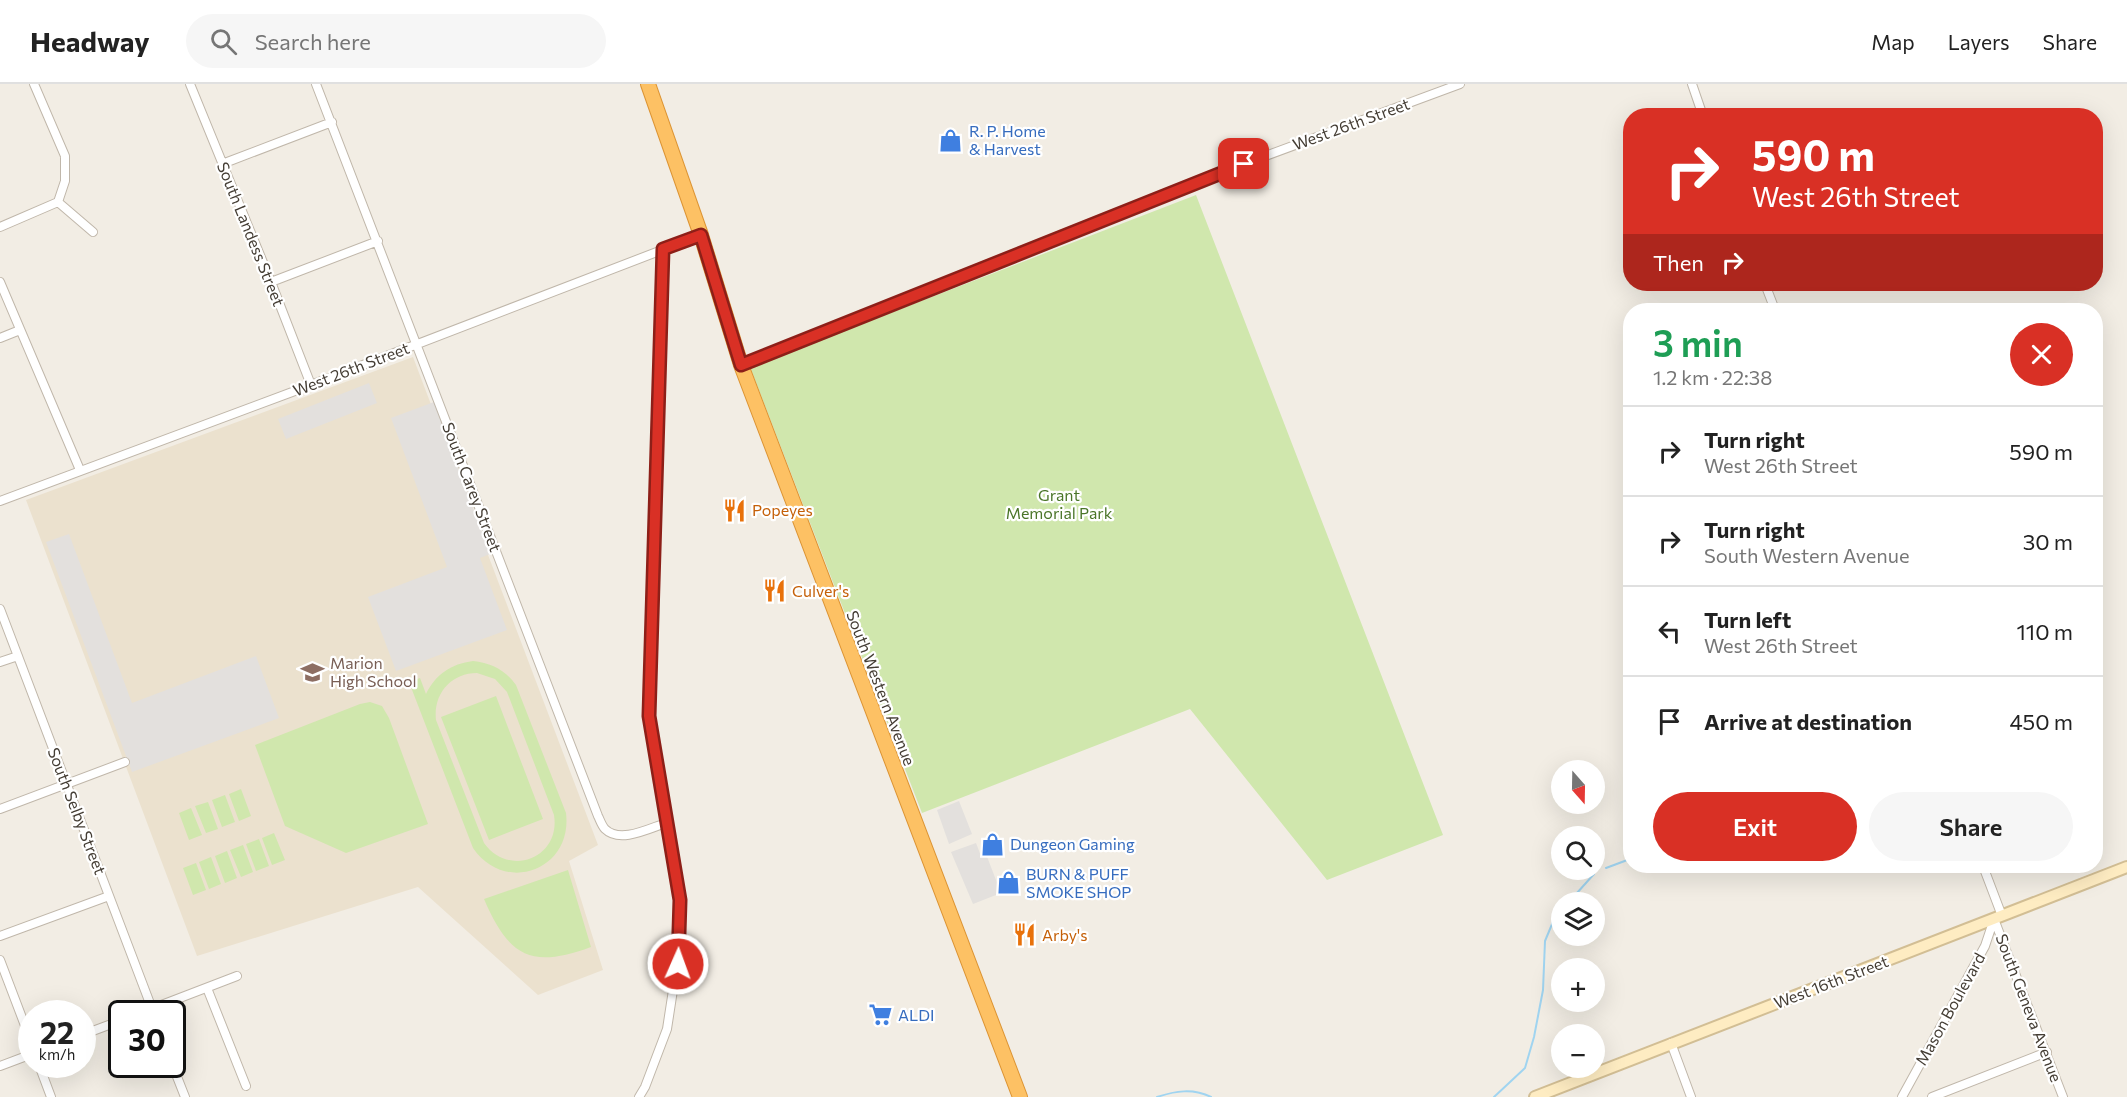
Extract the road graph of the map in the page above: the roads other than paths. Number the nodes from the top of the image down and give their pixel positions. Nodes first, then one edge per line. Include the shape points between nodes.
1 (34, 84) edge
2 (190, 84) edge
3 (316, 84) edge
4 (648, 84) edge
5 (1460, 84) edge
6 (1692, 84) edge
7 (1700, 108) edge
8 (332, 122) junction
9 (222, 164) junction
10 (58, 202) junction
11 (0, 227) edge
12 (93, 232) dead end
13 (701, 235) junction
14 (378, 241) junction
15 (663, 249) junction
16 (0, 282) edge
17 (271, 282) junction
18 (20, 330) junction
19 (0, 338) edge
20 (417, 343) junction
21 (741, 365) junction
22 (311, 385) junction
23 (80, 470) junction
24 (0, 501) edge
25 (0, 609) edge
26 (18, 656) junction
27 (0, 662) edge
28 (124, 762) dead end
29 (66, 784) junction
30 (0, 809) edge
31 (666, 823) junction
32 (2127, 867) edge
33 (1985, 873) edge
34 (109, 896) junction
35 (1998, 918) junction
36 (0, 936) edge
37 (0, 960) edge
38 (237, 976) dead end
39 (207, 988) junction
40 (148, 1000) edge
41 (178, 1000) edge
42 (18, 1007) edge
43 (1671, 1043) junction
44 (2047, 1052) junction
45 (18, 1059) edge
46 (0, 1066) edge
47 (44, 1078) edge
48 (178, 1078) edge
49 (246, 1086) dead end
50 (51, 1097) edge
51 (185, 1097) edge
52 (639, 1097) edge
53 (1020, 1097) edge
54 (1535, 1097) edge
55 (1691, 1097) edge
56 (1902, 1097) edge
57 (1932, 1097) edge
58 (2063, 1097) edge

1 - 10 street via 65,156 65,181
2 - 9 street, South Landess Street
3 - 8 street, South Carey Street
4 - 13 highway, South Western Avenue
5 - 21 street, West 26th Street via 1179,188
6 - 7 street
8 - 9 street
8 - 14 street, South Carey Street
9 - 17 street, South Landess Street
10 - 11 street
10 - 12 street
13 - 15 street, West 26th Street
13 - 21 highway, South Western Avenue
14 - 17 street
14 - 20 street, South Carey Street
15 - 20 street, West 26th Street
15 - 31 street via 649,716
16 - 18 street
17 - 22 street, South Landess Street
18 - 19 street
18 - 23 street
20 - 22 street, West 26th Street
20 - 31 street, South Carey Street via 605,830 617,835 632,834
21 - 53 highway, South Western Avenue
22 - 23 street, West 26th Street
23 - 24 street, West 26th Street
25 - 26 street, South Selby Street
26 - 27 street
26 - 29 street, South Selby Street
28 - 29 street
29 - 30 street
29 - 34 street, South Selby Street
31 - 52 street via 680,900 678,964 667,1029
32 - 35 street, West 16th Street
33 - 35 street, South Geneva Avenue
34 - 36 street
34 - 40 street, South Selby Street
35 - 43 street, West 16th Street
35 - 44 street, South Geneva Avenue
35 - 56 street, Mason Boulevard
37 - 42 street
38 - 39 street
39 - 41 street
39 - 49 street
43 - 54 street, West 16th Street
43 - 55 street
44 - 57 street
44 - 58 street, South Geneva Avenue
45 - 46 street
47 - 50 street
48 - 51 street

